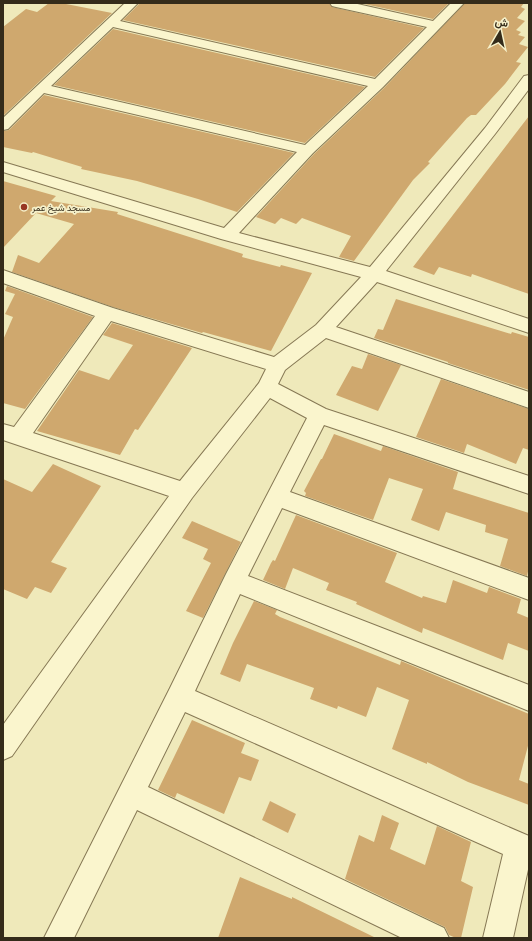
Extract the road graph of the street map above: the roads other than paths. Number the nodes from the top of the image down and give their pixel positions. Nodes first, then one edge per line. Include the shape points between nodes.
1 (132, 3) edge
2 (336, 3) edge
3 (458, 3) edge
4 (112, 23) junction
5 (436, 25) junction
6 (529, 79) edge
7 (378, 84) junction
8 (42, 88) junction
9 (3, 126) edge
10 (308, 150) junction
11 (3, 167) edge
12 (227, 236) junction
13 (374, 274) junction
14 (3, 276) edge
15 (106, 313) junction
16 (528, 324) edge
17 (322, 330) junction
18 (277, 364) junction
19 (267, 387) junction
20 (529, 400) edge
21 (319, 416) junction
22 (11, 435) edge
23 (529, 485) edge
24 (184, 492) junction
25 (278, 497) junction
26 (234, 581) junction
27 (529, 589) edge
28 (179, 697) junction
29 (529, 698) edge
30 (3, 747) edge
31 (131, 793) junction
32 (524, 848) edge
33 (59, 938) edge
34 (434, 938) edge
35 (498, 938) edge

1 - 4 street
2 - 5 street
3 - 5 street
4 - 7 street
4 - 8 street
5 - 7 street
6 - 13 street
7 - 10 street
8 - 9 street
8 - 10 street
10 - 12 street
11 - 12 street
12 - 13 street
13 - 16 street
13 - 17 street
14 - 15 street
15 - 18 street
15 - 22 street
17 - 18 street
17 - 20 street
18 - 19 street
19 - 21 street
19 - 24 street
21 - 23 street
21 - 25 street
22 - 24 street
24 - 30 street
25 - 26 street
25 - 27 street
26 - 28 street
26 - 29 street
28 - 31 street
28 - 32 street
31 - 33 street
31 - 34 street
32 - 35 street

